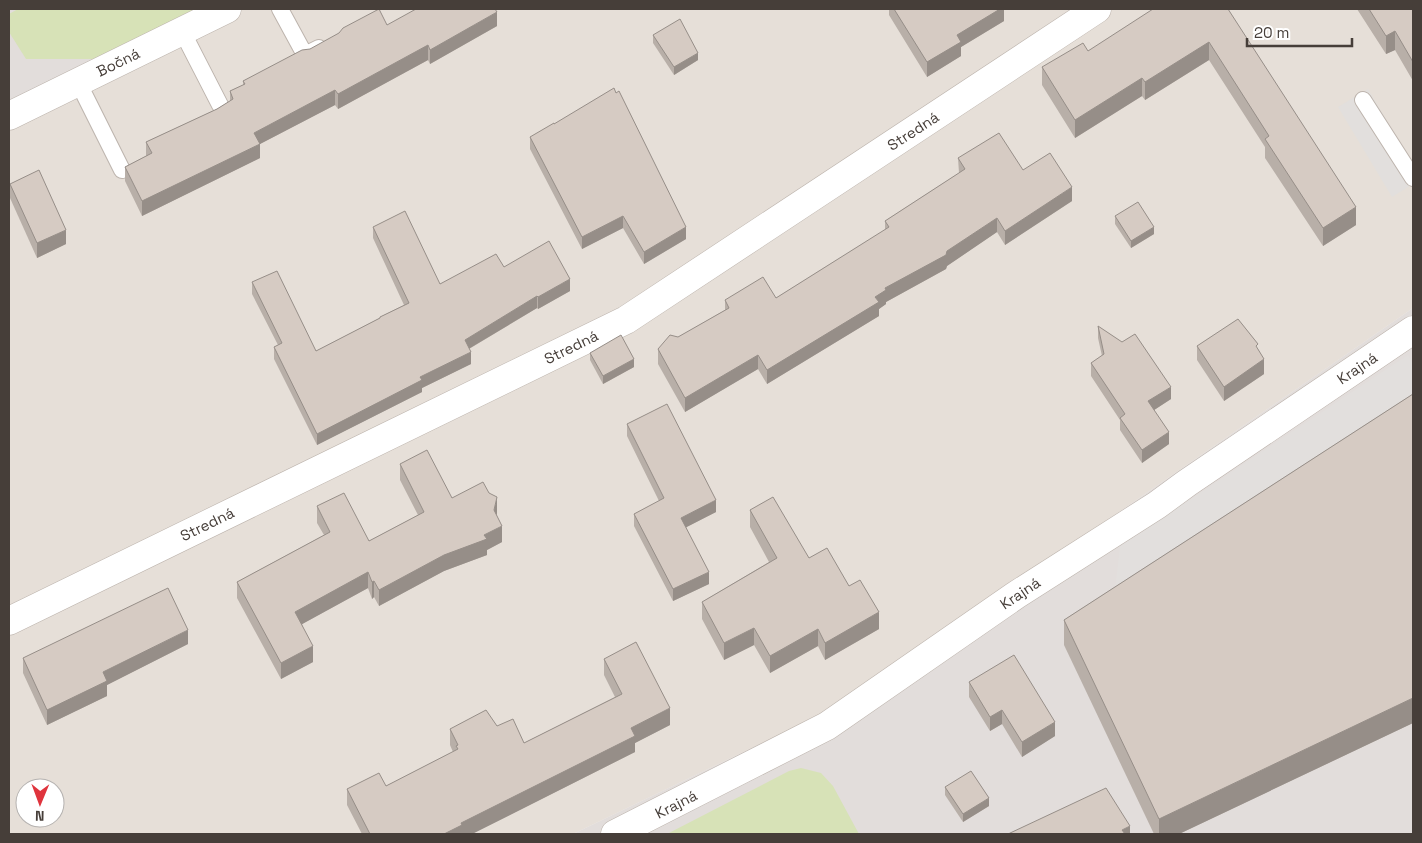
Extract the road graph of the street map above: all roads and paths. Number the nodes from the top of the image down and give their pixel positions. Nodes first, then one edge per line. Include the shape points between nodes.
1 (227, 9) edge
2 (280, 9) edge
3 (1097, 9) edge
4 (182, 31) junction
5 (334, 39) edge
6 (78, 82) junction
7 (1363, 100) dead end
8 (220, 105) edge
9 (9, 116) edge
10 (122, 170) dead end
11 (1413, 178) edge
12 (1413, 330) edge
13 (9, 621) edge
14 (615, 834) edge

1 - 4 street, Bočná
2 - 5 lane via 305,55
3 - 13 street, Stredná via 626,320
4 - 6 street, Bočná
4 - 8 lane
6 - 9 street, Bočná
6 - 10 lane
7 - 11 lane
12 - 14 street, Krajná via 1158,504 1016,595 827,726

